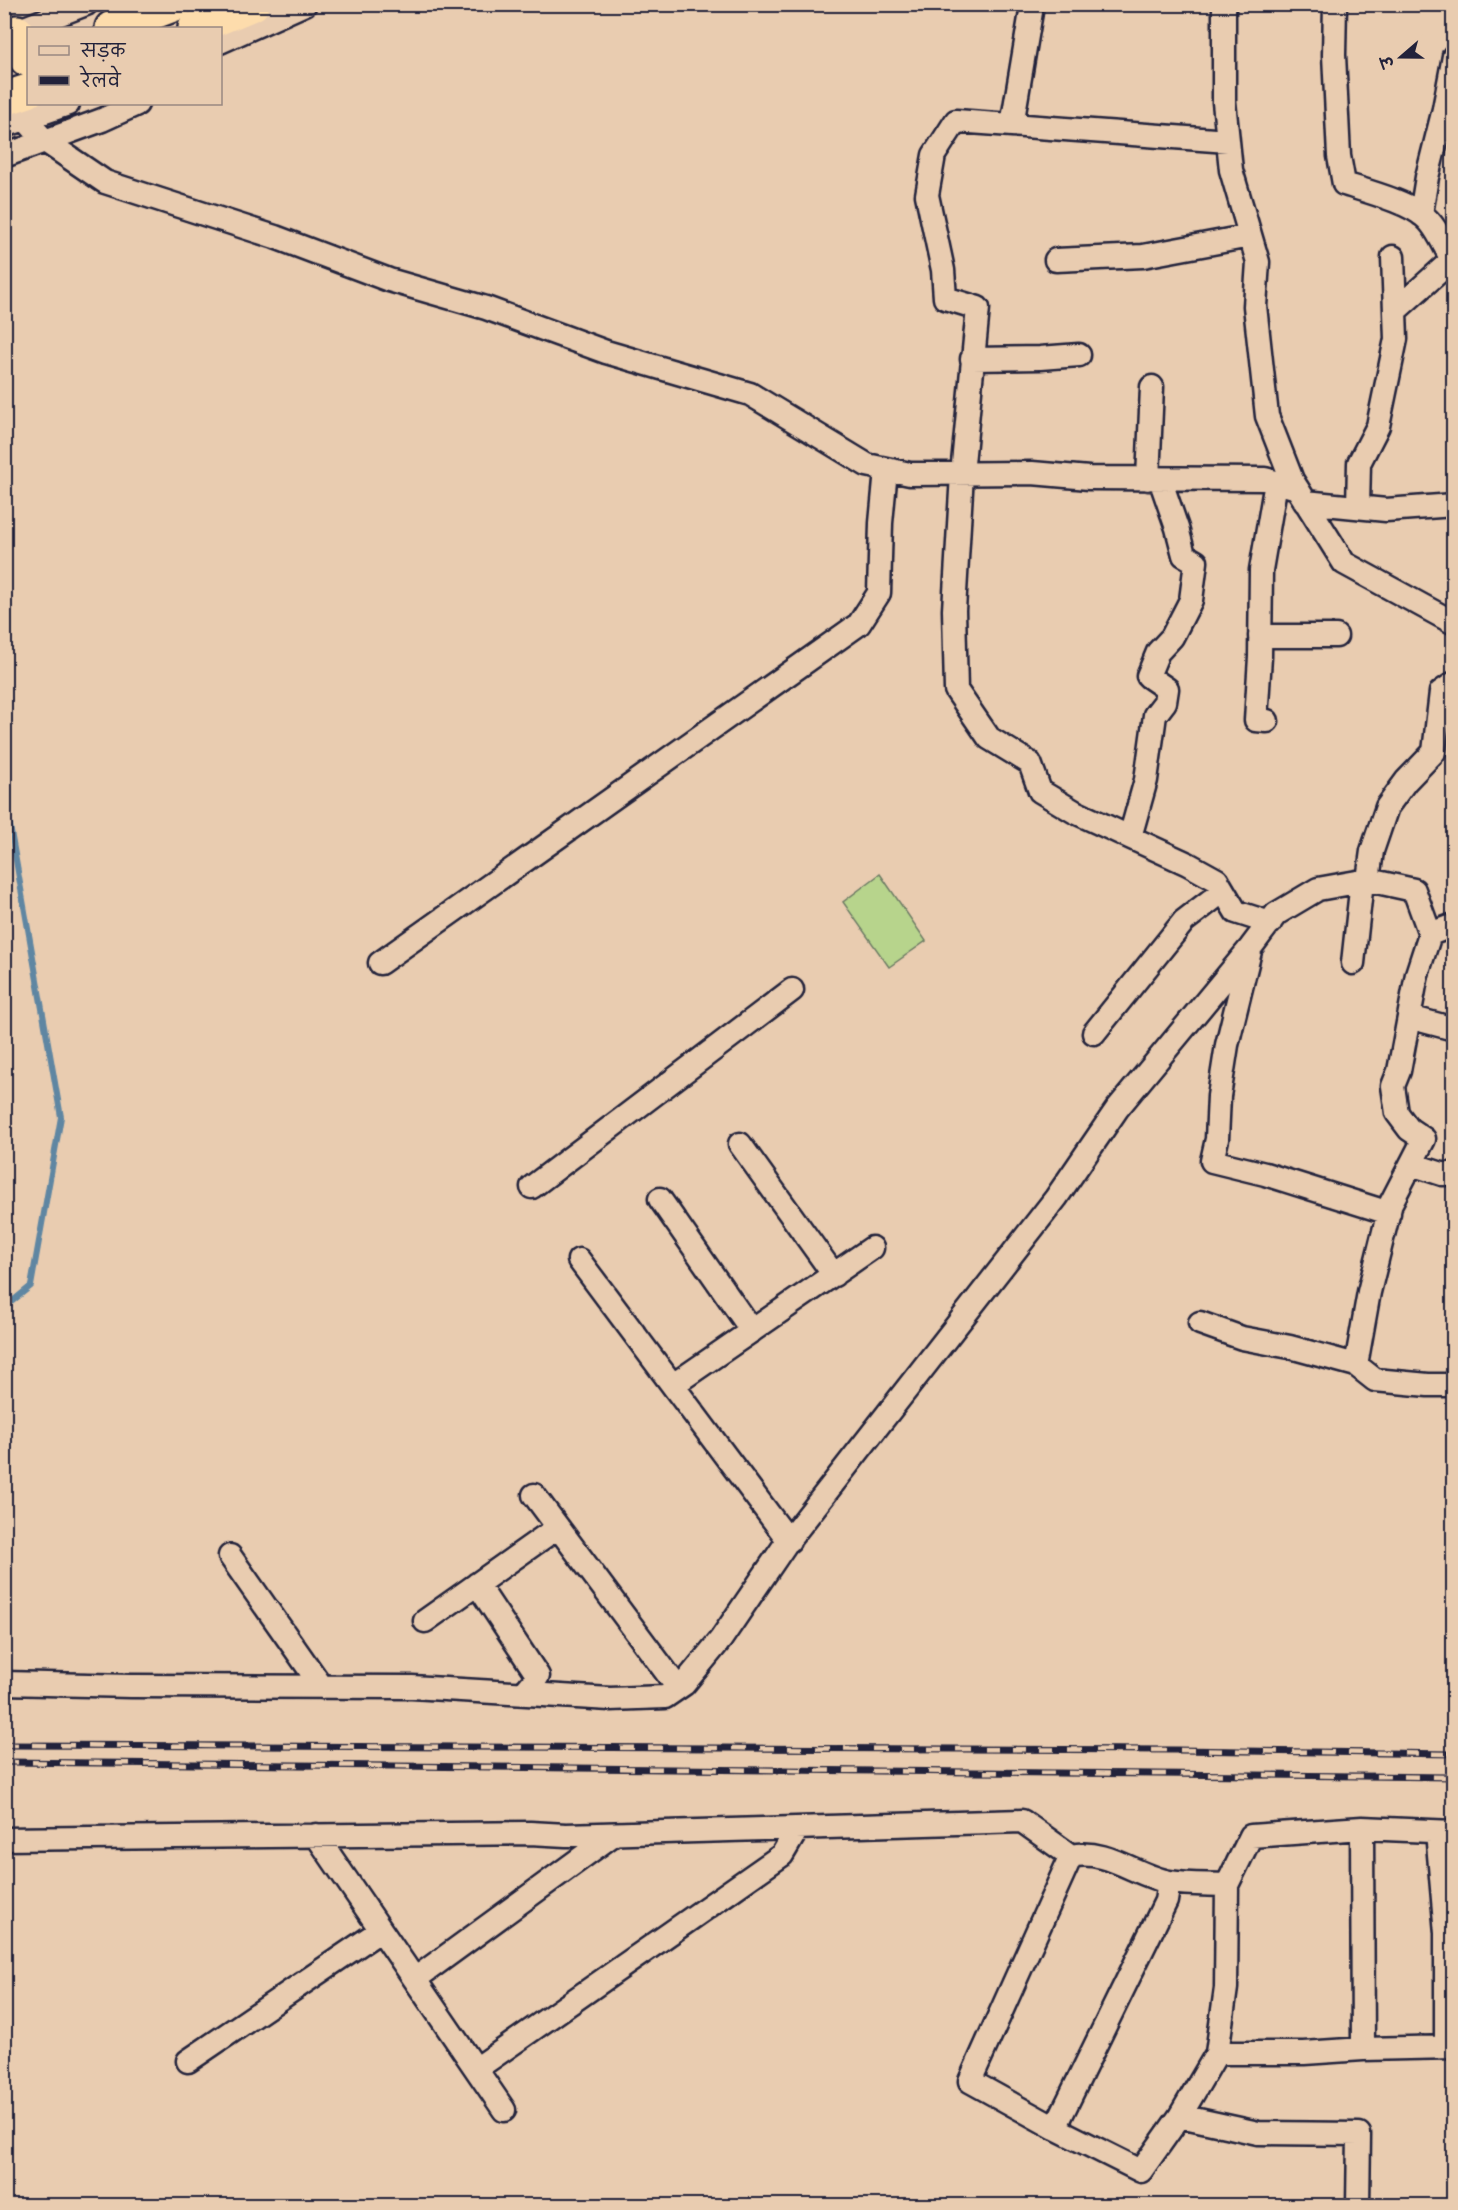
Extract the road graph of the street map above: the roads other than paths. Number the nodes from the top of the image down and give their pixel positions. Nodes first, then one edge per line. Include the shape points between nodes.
1 (86, 4) edge
2 (175, 4) edge
3 (253, 4) edge
4 (305, 4) edge
5 (1224, 4) edge
6 (1335, 4) edge
7 (1031, 12) dead end
8 (64, 27) edge
9 (115, 27) edge
10 (197, 27) edge
11 (222, 41) edge
12 (1454, 56) edge
13 (27, 66) edge
14 (16, 78) edge
15 (27, 102) edge
16 (28, 105) edge
17 (135, 105) edge
18 (1012, 125) junction
19 (45, 141) junction
20 (1228, 141) junction
21 (4, 156) edge
22 (1421, 214) junction
23 (1250, 236) junction
24 (1447, 237) edge
25 (1393, 257) dead end
26 (1056, 260) dead end
27 (1453, 262) edge
28 (1395, 310) junction
29 (1079, 355) dead end
30 (972, 359) junction
31 (1152, 387) dead end
32 (886, 470) junction
33 (962, 474) junction
34 (1154, 479) junction
35 (1292, 491) junction
36 (1454, 506) edge
37 (1358, 507) junction
38 (1454, 623) edge
39 (1260, 636) junction
40 (1336, 636) dead end
41 (1454, 683) edge
42 (1267, 721) dead end
43 (1130, 837) junction
44 (1365, 881) junction
45 (1223, 891) junction
46 (1270, 923) junction
47 (1454, 925) edge
48 (1430, 934) junction
49 (1251, 947) junction
50 (380, 963) dead end
51 (1353, 963) dead end
52 (792, 990) dead end
53 (1409, 1017) junction
54 (1454, 1029) edge
55 (1094, 1033) dead end
56 (740, 1144) dead end
57 (1411, 1164) junction
58 (1454, 1174) edge
59 (532, 1187) dead end
60 (660, 1199) dead end
61 (1389, 1213) junction
62 (872, 1248) dead end
63 (579, 1260) dead end
64 (834, 1275) junction
65 (1200, 1323) dead end
66 (752, 1331) junction
67 (1356, 1365) junction
68 (1452, 1379) edge
69 (672, 1386) junction
70 (534, 1495) dead end
71 (558, 1527) junction
72 (789, 1541) junction
73 (230, 1556) dead end
74 (477, 1584) junction
75 (425, 1621) dead end
76 (4, 1683) edge
77 (322, 1687) junction
78 (678, 1688) junction
79 (523, 1694) junction
80 (798, 1828) junction
81 (1362, 1828) junction
82 (1445, 1832) edge
83 (614, 1834) junction
84 (316, 1835) junction
85 (4, 1839) edge
86 (1071, 1856) junction
87 (1169, 1882) junction
88 (1227, 1885) junction
89 (381, 1930) junction
90 (415, 1980) junction
91 (1450, 2047) edge
92 (1364, 2049) junction
93 (1217, 2053) junction
94 (188, 2061) dead end
95 (476, 2069) junction
96 (504, 2110) dead end
97 (1180, 2116) junction
98 (1055, 2128) junction
99 (1358, 2205) edge

1 - 8 street
2 - 9 highway
3 - 10 highway
4 - 11 street
5 - 20 street
6 - 22 street via 1339,156 1344,184
7 - 18 street
12 - 22 street
13 - 14 street
14 - 15 street
16 - 19 street
17 - 19 street
18 - 20 street
18 - 30 street via 956,121 934,155 927,195 945,298 978,308
19 - 21 street
19 - 32 street via 105,182 275,237 389,280 486,308 606,352 750,394 867,465
20 - 23 street via 1231,170
22 - 24 street
23 - 26 street via 1143,256
23 - 35 street via 1258,262 1255,306 1267,416
24 - 27 street
25 - 28 street
27 - 28 street
28 - 37 street via 1396,339 1386,393 1378,426 1359,463
29 - 30 street
30 - 33 street
31 - 34 street
32 - 33 street
32 - 50 street via 879,593 859,624
33 - 34 street
33 - 43 street via 954,610 956,690 989,738 1030,763 1040,791
34 - 35 street via 1265,480
34 - 43 street via 1177,528 1184,555 1196,562 1191,600 1172,637 1158,652 1148,676 1167,689 1165,702 1155,715 1146,780
35 - 37 street via 1330,506
35 - 38 street via 1344,563
35 - 39 street via 1261,570
36 - 37 street via 1386,510
39 - 40 street
39 - 42 street via 1256,720
41 - 44 street via 1441,692 1434,752 1387,807
43 - 45 street via 1217,880
44 - 46 street via 1318,890 1276,914
44 - 48 street via 1414,890
44 - 51 street
45 - 46 street via 1236,912
45 - 55 street via 1184,921
46 - 49 street
47 - 48 street
48 - 53 street
49 - 61 street via 1227,1045 1212,1161
49 - 72 street via 1117,1109 1056,1198
52 - 59 street
53 - 54 street
53 - 57 street via 1393,1086 1397,1113 1409,1129 1424,1139
56 - 64 street
57 - 58 street
57 - 61 street
60 - 66 street
61 - 67 street
62 - 64 street
63 - 69 street
64 - 66 street
65 - 67 street via 1242,1338
66 - 69 street
67 - 68 street via 1375,1380 1428,1385
69 - 72 street
70 - 71 street
71 - 74 street
71 - 78 street
72 - 78 street via 721,1639
73 - 77 street
74 - 75 street
74 - 79 street via 538,1676
76 - 77 street
77 - 79 street via 412,1687
78 - 79 street via 665,1697 610,1700
80 - 83 street
80 - 86 street via 1022,1821
80 - 95 street via 782,1855
81 - 82 street
81 - 88 street via 1251,1836
81 - 92 street
82 - 91 street
83 - 84 street
83 - 90 street
84 - 85 street
84 - 89 street
86 - 87 street via 1083,1853 1103,1857
86 - 98 street via 970,2081
87 - 88 street
87 - 98 street via 1166,1901
88 - 93 street via 1226,1988
89 - 90 street
89 - 94 street
90 - 95 street
91 - 92 street
92 - 93 street
93 - 97 street
95 - 96 street
97 - 98 street via 1141,2171
97 - 99 street via 1258,2133 1359,2134

